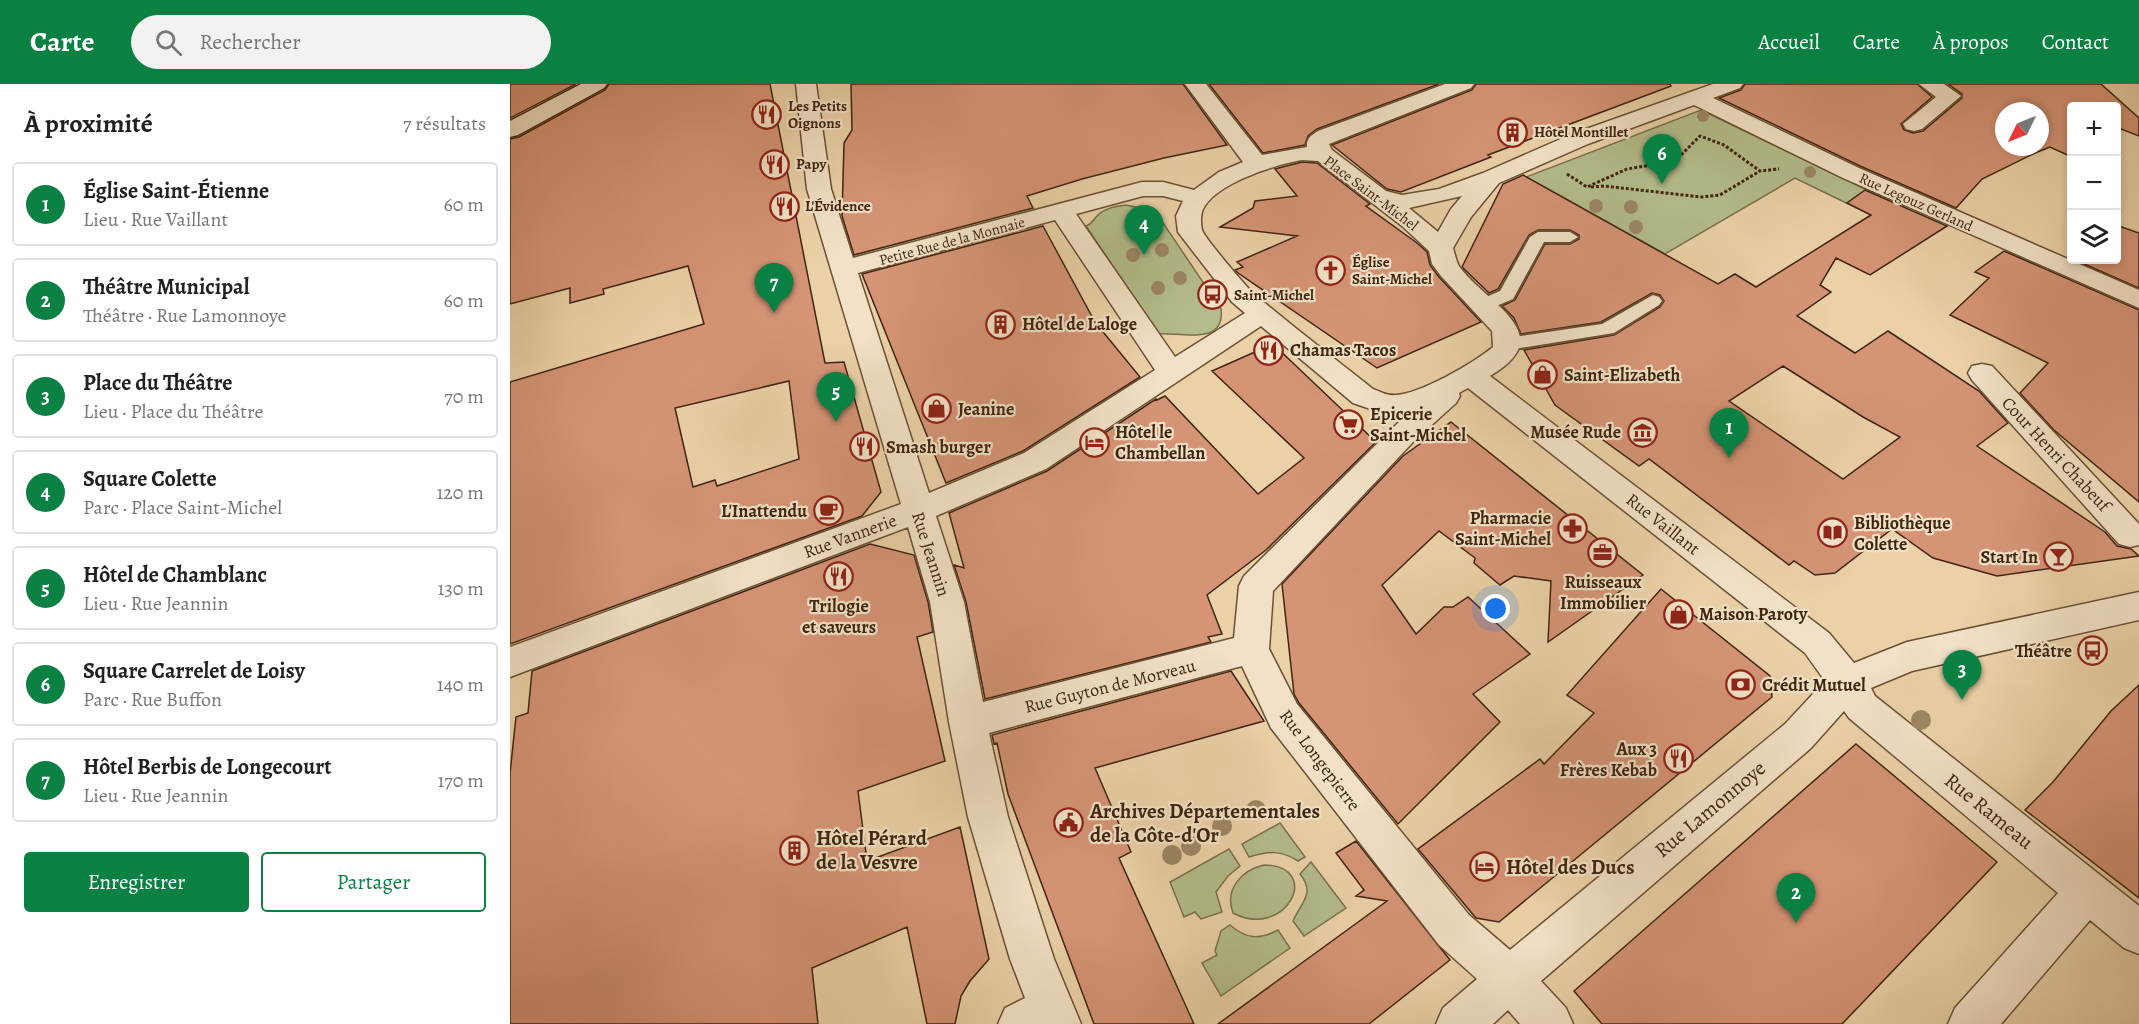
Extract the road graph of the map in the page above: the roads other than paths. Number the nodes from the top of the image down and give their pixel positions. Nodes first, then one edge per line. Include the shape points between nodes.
1 (597, 84) edge
2 (806, 84) edge
3 (1196, 84) edge
4 (1464, 84) edge
5 (1733, 84) edge
6 (1929, 84) edge
7 (1695, 98) junction
8 (1914, 124) dead end
9 (510, 130) edge
10 (1324, 155) junction
11 (1257, 164) junction
12 (1491, 178) junction
13 (1379, 196) junction
14 (1198, 198) junction
15 (1062, 212) junction
16 (1570, 237) dead end
17 (1441, 248) junction
18 (843, 269) junction
19 (2139, 300) edge
20 (1653, 301) dead end
21 (1483, 305) junction
22 (1263, 313) junction
23 (1508, 344) junction
24 (1171, 372) junction
25 (1982, 373) dead end
26 (1470, 375) junction
27 (917, 511) junction
28 (2130, 535) dead end
29 (2139, 606) edge
30 (1251, 649) junction
31 (510, 662) edge
32 (1847, 682) junction
33 (968, 722) junction
34 (2087, 891) junction
35 (2139, 933) edge
36 (1510, 979) junction
37 (1043, 1019) edge
38 (1459, 1024) edge
39 (1550, 1024) edge
40 (1971, 1024) edge

1 - 9 street
2 - 18 street, Rue Jeannin via 819,189
3 - 11 street
4 - 10 street via 1326,136 1318,141
5 - 7 street
6 - 8 street via 1950,96
7 - 12 street
7 - 19 street, Rue Legouz Gerland via 1851,173
10 - 11 street, Place Saint-Michel via 1294,154
10 - 13 street, Place Saint-Michel
11 - 14 street, Place Saint-Michel via 1216,184
12 - 13 street via 1417,201
12 - 17 street via 1460,214
13 - 17 street, Place Saint-Michel
14 - 15 street via 1163,189 1142,189
14 - 22 street via 1187,218 1190,232 1241,296
15 - 18 street, Petite Rue de la Monnaie
15 - 24 street
16 - 21 lane via 1538,237 1507,295
17 - 21 street, Place Saint-Michel via 1450,271
18 - 27 street, Rue Jeannin
20 - 23 lane via 1607,329
21 - 23 street, Place Saint-Michel via 1504,327
22 - 24 street
22 - 26 street via 1354,389 1376,402 1411,403
23 - 26 street via 1493,362
24 - 27 street, Rue Vannerie via 1035,461
25 - 28 street, Cour Henri Chabeuf
26 - 30 street via 1402,435 1256,586
26 - 32 street, Rue Vaillant via 1817,643
27 - 31 street, Rue Vannerie
27 - 33 street, Rue Jeannin via 947,602
29 - 32 street via 1907,657
30 - 33 street, Rue Guyton de Morveau
30 - 36 street, Rue Longepierre via 1284,716 1454,930
32 - 34 street, Rue Rameau via 1863,707
32 - 36 street, Rue Lamonnoye via 1798,736
33 - 37 street, Rue Jeannin via 988,817 1032,959
34 - 35 street, Rue Rameau
34 - 40 street
36 - 38 street, Rue Lamonnoye
36 - 39 street, Rue Longepierre

